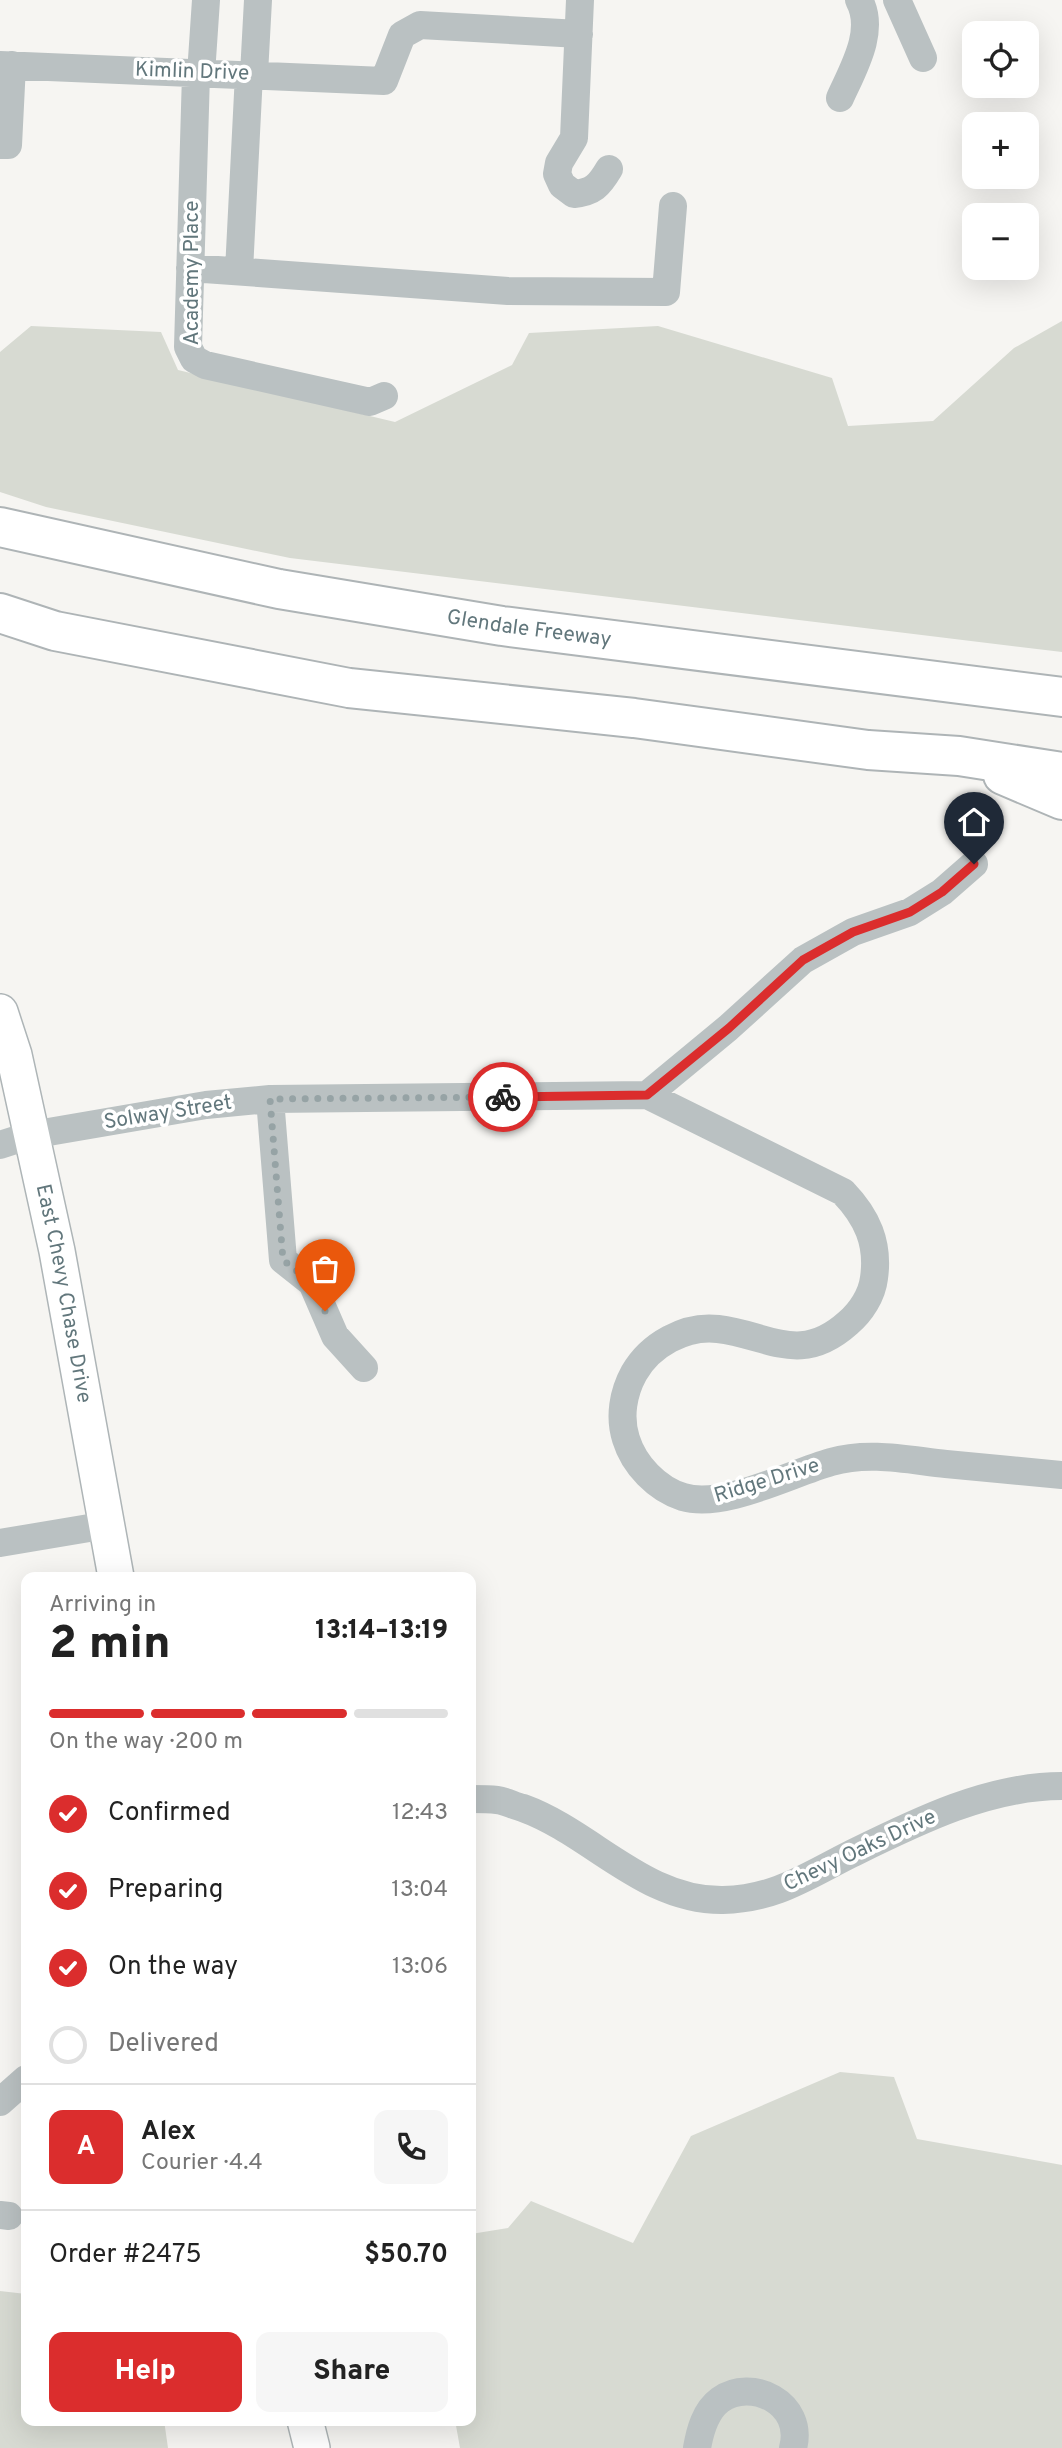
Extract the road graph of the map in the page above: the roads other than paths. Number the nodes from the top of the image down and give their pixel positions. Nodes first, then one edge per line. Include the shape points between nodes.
1 (206, 0) edge
2 (258, 0) edge
3 (580, 0) edge
4 (859, 0) edge
5 (897, 0) edge
6 (421, 13) edge
7 (579, 34) junction
8 (923, 58) dead end
9 (6, 65) edge
10 (198, 74) junction
11 (252, 74) junction
12 (840, 98) dead end
13 (0, 145) edge
14 (609, 169) dead end
15 (673, 206) dead end
16 (190, 268) junction
17 (239, 271) junction
18 (384, 396) dead end
19 (0, 519) edge
20 (0, 527) edge
21 (44, 536) junction
22 (0, 612) edge
23 (0, 620) edge
24 (55, 631) junction
25 (1062, 697) edge
26 (959, 756) junction
27 (1062, 772) edge
28 (1062, 800) edge
29 (974, 864) dead end
30 (0, 1012) edge
31 (647, 1095) junction
32 (270, 1099) junction
33 (16, 1140) edge
34 (364, 1368) dead end
35 (1062, 1475) edge
36 (107, 1525) junction
37 (0, 1543) edge
38 (115, 1572) edge
39 (1062, 1786) edge
40 (476, 1799) edge
41 (21, 2083) edge
42 (0, 2102) edge
43 (306, 2426) edge
44 (312, 2448) edge
45 (697, 2448) edge
46 (793, 2448) edge

1 - 10 street, Academy Place
2 - 11 street
3 - 7 street
4 - 12 street via 866,25 858,58
5 - 8 street
6 - 7 street
6 - 11 street, Kimlin Drive via 402,35 384,81
7 - 14 street via 574,138 557,174 574,194 600,185
9 - 10 street, Kimlin Drive
9 - 13 street via 8,145
10 - 11 street, Kimlin Drive
10 - 16 street, Academy Place
11 - 17 street
15 - 17 street via 666,292 508,291
16 - 17 street
16 - 18 street, Academy Place via 188,347 194,359 370,401
19 - 21 highway
20 - 21 highway, Glendale Freeway
21 - 25 highway, Glendale Freeway via 279,589 502,625
22 - 24 highway
23 - 24 highway
24 - 26 highway via 349,688 634,718 868,750
26 - 27 highway
26 - 28 highway
29 - 31 street via 910,912 853,932 803,960
30 - 33 main road, East Chevy Chase Drive via 14,1055
31 - 32 street, Solway Street
31 - 35 street, Ridge Drive via 843,1192 869,1226 876,1263 866,1300 856,1316 834,1334 789,1346 702,1329 669,1339 640,1363 624,1398 624,1432 629,1450 652,1478 666,1490 699,1500 731,1497 833,1461 861,1457
32 - 33 street, Solway Street via 206,1105
32 - 34 street via 283,1260 312,1283 335,1336
33 - 36 main road, East Chevy Chase Drive via 57,1251
36 - 37 street
36 - 38 main road, East Chevy Chase Drive
39 - 40 street, Chevy Oaks Drive via 982,1799 912,1823 789,1887 723,1900 692,1897 653,1884 537,1814 498,1800
41 - 42 street
43 - 44 main road
45 - 46 street via 707,2415 718,2400 731,2394 758,2393 785,2407 796,2427

